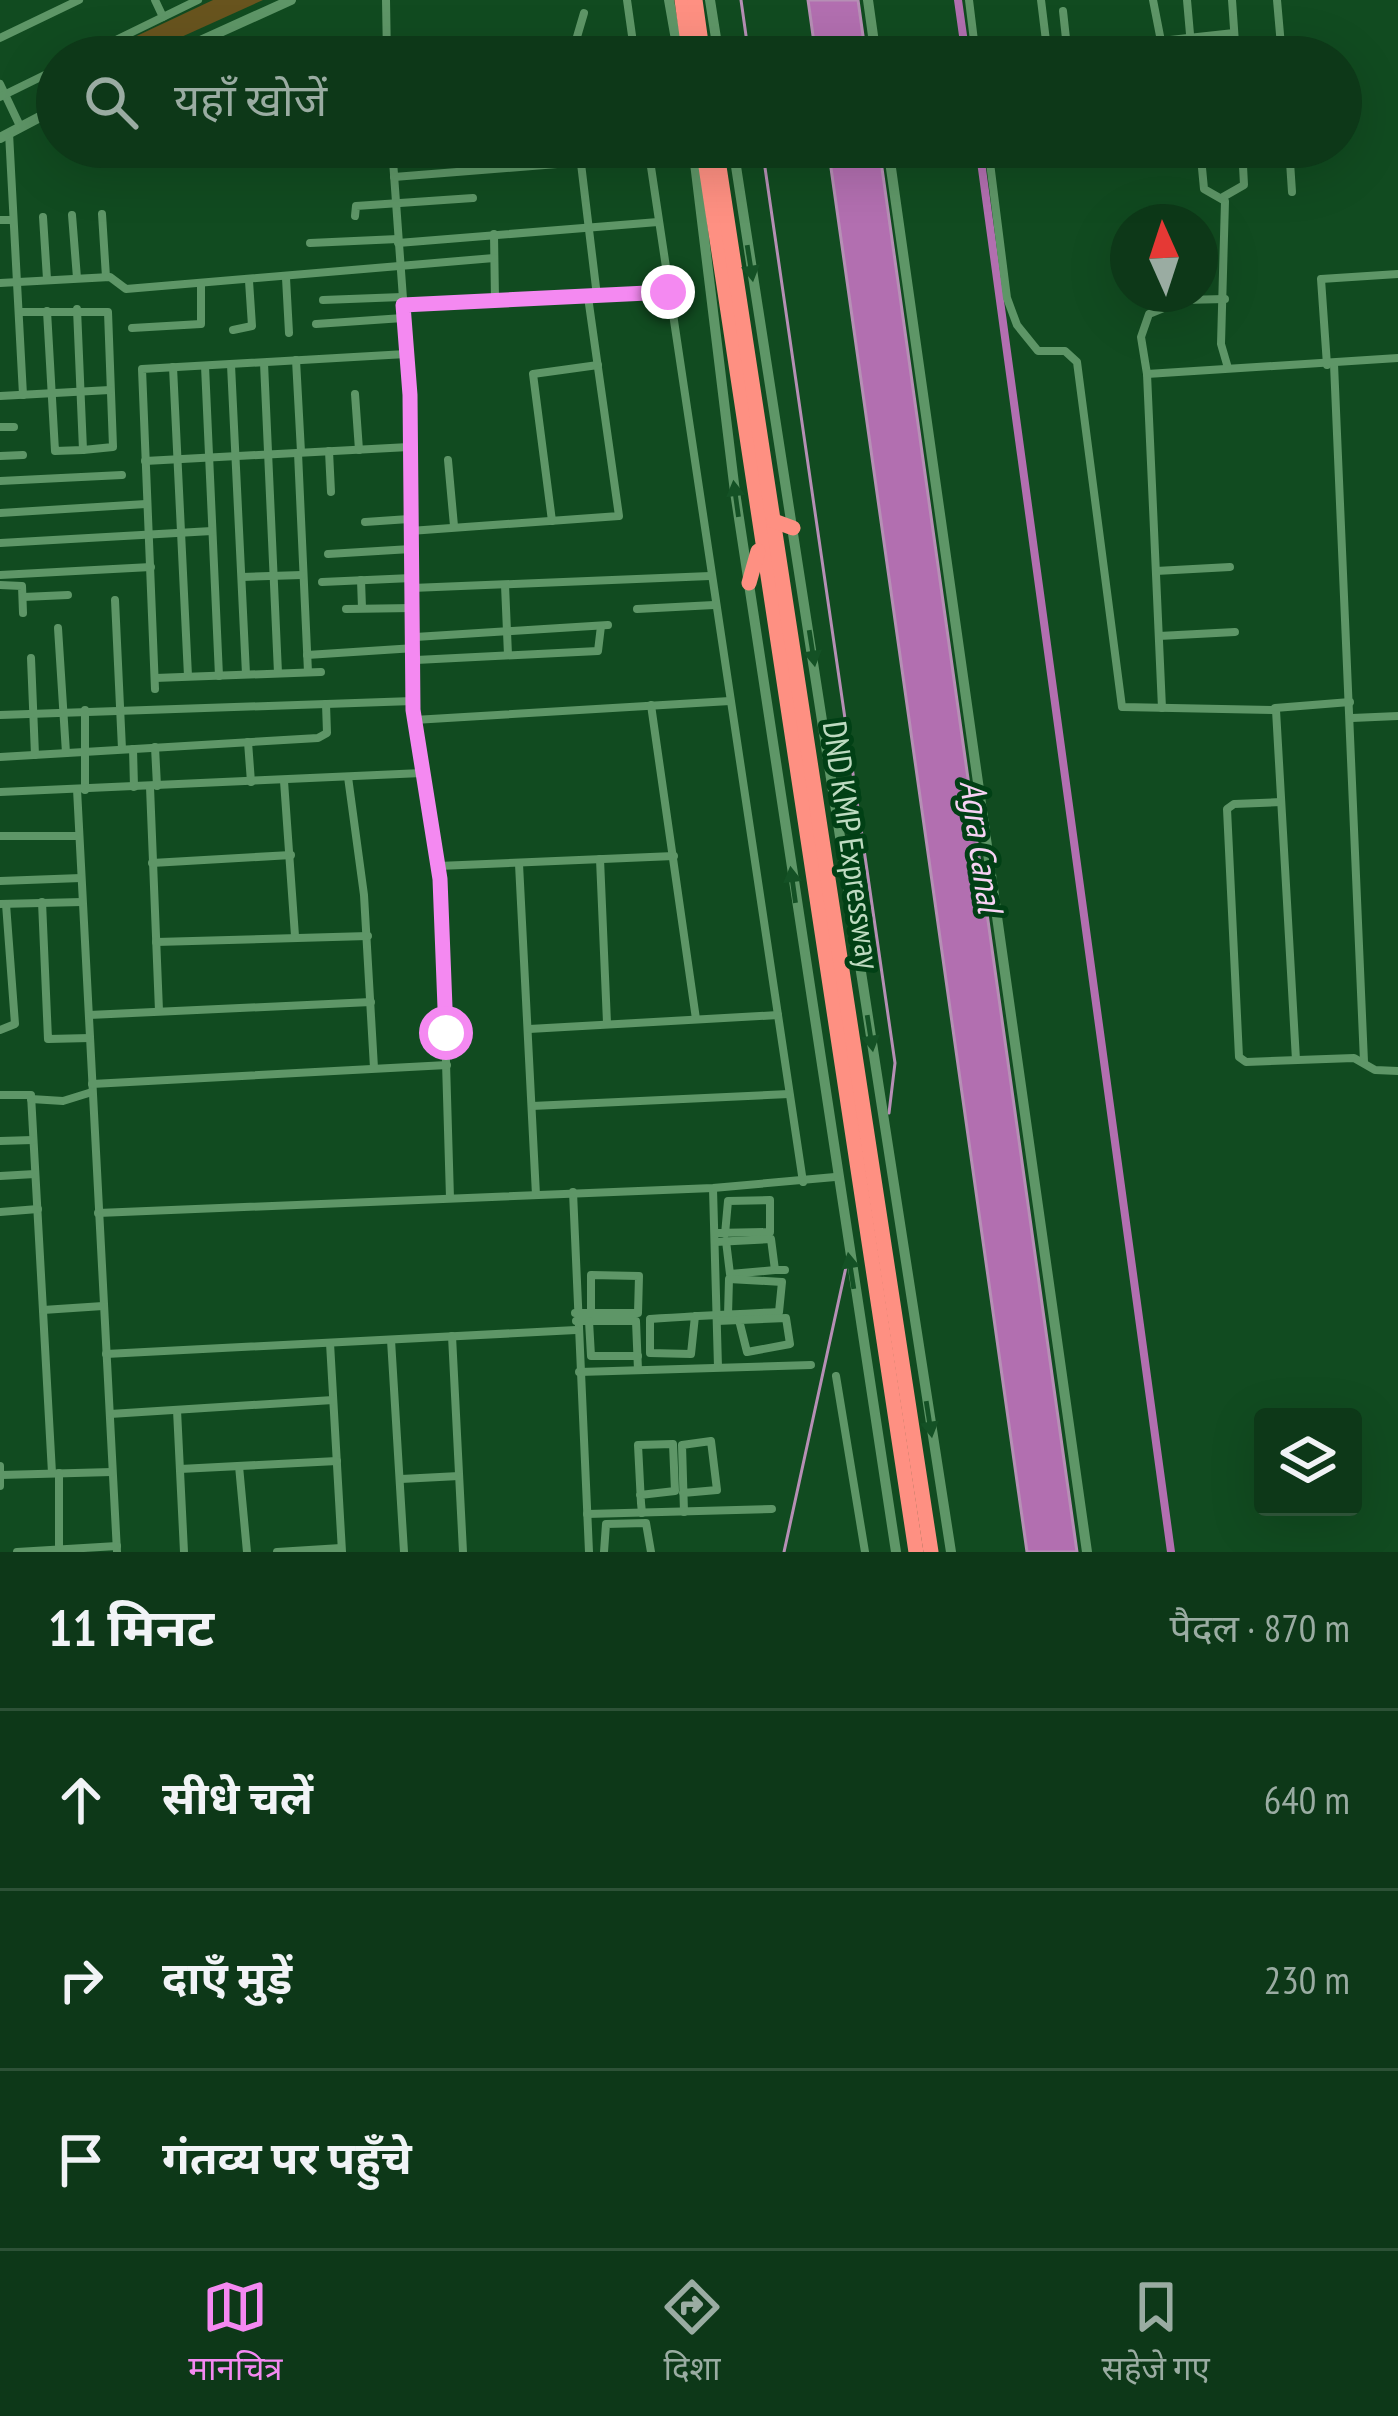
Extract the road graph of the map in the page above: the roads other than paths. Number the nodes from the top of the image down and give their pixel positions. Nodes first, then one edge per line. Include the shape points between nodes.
1 (79, 0) edge
2 (155, 0) edge
3 (197, 0) edge
4 (276, 0) edge
5 (291, 0) edge
6 (386, 0) edge
7 (627, 0) edge
8 (669, 0) edge
9 (682, 0) edge
10 (695, 0) edge
11 (710, 0) edge
12 (868, 0) edge
13 (968, 0) edge
14 (1042, 0) edge
15 (1154, 0) edge
16 (1186, 0) edge
17 (1232, 0) edge
18 (1277, 0) edge
19 (1063, 11) dead end
20 (584, 14) dead end
21 (163, 17) junction
22 (1234, 34) joint
23 (124, 36) edge
24 (198, 36) edge
25 (211, 36) edge
26 (387, 36) edge
27 (575, 36) edge
28 (632, 36) edge
29 (675, 36) edge
30 (687, 36) edge
31 (700, 36) edge
32 (716, 36) edge
33 (873, 36) edge
34 (973, 36) edge
35 (1046, 36) edge
36 (1066, 36) edge
37 (1158, 36) edge
38 (1190, 36) edge
39 (1216, 36) edge
40 (1280, 36) edge
41 (0, 38) edge
42 (36, 79) edge
43 (0, 84) edge
44 (3, 95) edge
45 (36, 116) edge
46 (9, 130) edge
47 (393, 168) edge
48 (480, 168) edge
49 (583, 168) edge
50 (651, 168) edge
51 (696, 168) edge
52 (706, 168) edge
53 (719, 168) edge
54 (736, 168) edge
55 (891, 168) edge
56 (991, 168) edge
57 (1202, 168) edge
58 (1243, 168) edge
59 (1290, 168) edge
60 (394, 177) junction
61 (1292, 191) dead end
62 (1223, 197) junction
63 (473, 198) dead end
64 (396, 205) junction
65 (102, 214) dead end
66 (72, 215) dead end
67 (355, 216) dead end
68 (43, 217) dead end
69 (0, 220) edge
70 (13, 220) junction
71 (658, 222) junction
72 (590, 226) junction
73 (494, 234) junction
74 (398, 241) junction
75 (310, 243) dead end
76 (0, 250) edge
77 (15, 250) junction
78 (494, 258) junction
79 (400, 265) junction
80 (1398, 274) edge
81 (106, 277) junction
82 (77, 278) junction
83 (286, 278) junction
84 (47, 279) junction
85 (249, 281) junction
86 (17, 282) junction
87 (0, 283) edge
88 (201, 284) junction
89 (668, 292) junction
90 (592, 296) junction
91 (1225, 299) junction
92 (323, 300) dead end
93 (495, 300) junction
94 (403, 301) junction
95 (77, 309) junction
96 (46, 310) junction
97 (19, 312) junction
98 (404, 318) junction
99 (316, 323) dead end
100 (132, 328) dead end
101 (233, 330) dead end
102 (289, 333) dead end
103 (406, 354) junction
104 (1398, 358) edge
105 (296, 360) junction
106 (264, 363) junction
107 (1331, 364) junction
108 (231, 365) junction
109 (598, 365) junction
110 (205, 366) junction
111 (173, 367) junction
112 (1228, 368) junction
113 (1147, 374) junction
114 (110, 390) junction
115 (82, 392) junction
116 (52, 393) junction
117 (355, 394) dead end
118 (23, 395) junction
119 (0, 396) edge
120 (0, 427) edge
121 (14, 427) dead end
122 (409, 447) junction
123 (83, 450) junction
124 (359, 450) junction
125 (329, 451) junction
126 (299, 452) junction
127 (23, 454) dead end
128 (268, 454) junction
129 (0, 456) edge
130 (236, 456) junction
131 (209, 458) junction
132 (176, 459) junction
133 (448, 460) dead end
134 (146, 461) junction
135 (122, 475) dead end
136 (0, 481) edge
137 (331, 492) dead end
138 (146, 504) junction
139 (0, 513) edge
140 (409, 519) junction
141 (552, 521) junction
142 (774, 521) junction
143 (365, 522) dead end
144 (454, 526) junction
145 (793, 528) junction
146 (212, 531) junction
147 (410, 531) junction
148 (179, 533) junction
149 (149, 534) junction
150 (0, 542) edge
151 (760, 542) junction
152 (411, 550) junction
153 (328, 554) dead end
154 (151, 567) junction
155 (1229, 567) dead end
156 (1156, 571) junction
157 (0, 575) edge
158 (302, 575) junction
159 (272, 576) junction
160 (710, 576) junction
161 (242, 577) junction
162 (361, 580) junction
163 (322, 582) dead end
164 (412, 583) junction
165 (748, 583) junction
166 (505, 585) junction
167 (0, 586) edge
168 (68, 596) dead end
169 (23, 597) junction
170 (116, 600) dead end
171 (714, 605) junction
172 (413, 608) junction
173 (346, 609) dead end
174 (362, 609) junction
175 (637, 609) dead end
176 (23, 613) dead end
177 (58, 628) dead end
178 (507, 631) junction
179 (1235, 632) dead end
180 (1160, 636) junction
181 (415, 637) junction
182 (416, 648) junction
183 (308, 655) junction
184 (508, 655) junction
185 (31, 658) dead end
186 (416, 660) junction
187 (308, 672) junction
188 (321, 672) dead end
189 (278, 673) junction
190 (246, 674) junction
191 (188, 676) junction
192 (219, 676) junction
193 (155, 678) junction
194 (155, 689) dead end
195 (413, 701) junction
196 (730, 701) junction
197 (1350, 702) junction
198 (326, 703) junction
199 (651, 705) junction
200 (1162, 708) junction
201 (1275, 708) junction
202 (86, 710) junction
203 (120, 710) junction
204 (62, 711) junction
205 (34, 713) junction
206 (0, 715) edge
207 (1398, 716) edge
208 (1351, 718) junction
209 (414, 720) junction
210 (248, 742) junction
211 (155, 747) junction
212 (127, 749) junction
213 (86, 752) junction
214 (66, 753) junction
215 (34, 755) junction
216 (0, 757) edge
217 (422, 773) junction
218 (348, 777) junction
219 (284, 781) junction
220 (250, 782) junction
221 (153, 786) junction
222 (134, 787) junction
223 (81, 789) junction
224 (0, 792) edge
225 (1282, 802) junction
226 (0, 836) edge
227 (80, 836) junction
228 (291, 855) junction
229 (674, 856) junction
230 (600, 859) junction
231 (152, 863) junction
232 (519, 864) junction
233 (438, 866) junction
234 (81, 878) junction
235 (0, 881) edge
236 (42, 902) junction
237 (82, 902) junction
238 (3, 904) edge
239 (295, 936) junction
240 (368, 936) junction
241 (156, 942) junction
242 (370, 1002) junction
243 (159, 1011) junction
244 (89, 1015) junction
245 (778, 1015) junction
246 (696, 1019) junction
247 (607, 1023) junction
248 (529, 1029) junction
249 (0, 1030) edge
250 (90, 1038) junction
251 (1296, 1060) junction
252 (1364, 1062) junction
253 (447, 1065) junction
254 (374, 1068) junction
255 (1398, 1071) edge
256 (92, 1088) junction
257 (789, 1094) junction
258 (0, 1095) edge
259 (32, 1099) junction
260 (532, 1106) junction
261 (33, 1140) junction
262 (0, 1141) edge
263 (35, 1174) junction
264 (0, 1176) edge
265 (835, 1178) junction
266 (803, 1182) junction
267 (713, 1188) junction
268 (573, 1192) junction
269 (536, 1195) junction
270 (450, 1198) junction
271 (38, 1209) junction
272 (0, 1212) edge
273 (98, 1213) junction
274 (720, 1237) junction
275 (103, 1306) junction
276 (43, 1310) junction
277 (695, 1316) junction
278 (590, 1317) junction
279 (721, 1317) junction
280 (739, 1320) junction
281 (576, 1322) junction
282 (452, 1336) junction
283 (391, 1340) junction
284 (330, 1343) junction
285 (106, 1354) junction
286 (638, 1356) junction
287 (812, 1365) dead end
288 (718, 1367) junction
289 (638, 1370) junction
290 (579, 1372) junction
291 (836, 1376) dead end
292 (333, 1400) junction
293 (177, 1410) junction
294 (110, 1414) junction
295 (337, 1461) junction
296 (0, 1466) edge
297 (239, 1466) junction
298 (180, 1469) junction
299 (112, 1472) junction
300 (55, 1473) junction
301 (1, 1475) edge
302 (460, 1476) junction
303 (401, 1479) junction
304 (0, 1486) edge
305 (683, 1493) junction
306 (640, 1496) junction
307 (772, 1509) dead end
308 (684, 1511) junction
309 (642, 1513) junction
310 (587, 1514) junction
311 (117, 1549) edge
312 (58, 1550) edge
313 (342, 1550) edge
314 (17, 1552) edge
315 (184, 1552) edge
316 (247, 1552) edge
317 (277, 1552) edge
318 (404, 1552) edge
319 (464, 1552) edge
320 (589, 1552) edge
321 (604, 1552) edge
322 (651, 1552) edge
323 (865, 1552) edge
324 (896, 1552) edge
325 (916, 1552) edge
326 (931, 1552) edge
327 (951, 1552) edge
328 (1088, 1552) edge

1 - 41 street
2 - 21 street
3 - 21 street
4 - 24 street
5 - 25 street
6 - 26 street
7 - 28 street
8 - 29 street
9 - 30 highway
10 - 31 highway
11 - 32 street
12 - 33 street
13 - 34 street
14 - 35 street
15 - 37 street
16 - 38 street
17 - 22 street
18 - 40 street
19 - 36 street
20 - 27 street
21 - 23 street
22 - 39 street
42 - 44 street
43 - 44 street
44 - 46 street
45 - 46 street
46 - 70 street
47 - 60 street
48 - 60 street
49 - 72 street
50 - 71 street
165 -> 51 street
52 - 151 highway, DND KMP Expressway
53 - 142 highway, DND KMP Expressway
54 -> 145 street
55 - 328 street
56 - 200 street via 1013,318 1038,351 1065,351 1077,362 1120,702 1124,709
57 - 62 street via 1204,189
58 - 62 street via 1244,185
59 - 61 street
60 - 64 street
62 - 91 street
63 - 64 street
64 - 67 street via 356,206
64 - 74 street
65 - 81 street
66 - 82 street
68 - 84 street
69 - 70 street
70 - 77 street
71 - 72 street
71 - 89 street
72 - 73 street
72 - 90 street
73 - 74 street
73 - 78 street
74 - 75 street
74 - 79 street
76 - 77 street
77 - 86 street
78 - 79 street
78 - 93 street
79 - 83 street
79 - 94 street
80 - 107 street via 1321,279
81 - 82 street
81 - 88 street via 125,290
82 - 84 street
83 - 85 street
83 - 102 street
84 - 86 street
85 - 88 street
85 - 101 street via 252,326
86 - 87 street
86 - 97 street
88 - 100 street via 201,324
89 - 90 street
89 - 160 street
90 - 93 street
90 - 109 street
91 - 112 street
91 - 113 street via 1183,300 1149,314 1141,337
92 - 94 street
93 - 94 street
94 - 98 street
95 - 96 street
95 - 114 street via 107,312
95 - 115 street
96 - 97 street
96 - 116 street
97 - 118 street
98 - 99 street
98 - 103 street
103 - 105 street
103 - 122 street
104 - 107 street
105 - 106 street
105 - 126 street
106 - 108 street
106 - 128 street
107 - 112 street
107 - 197 street
108 - 110 street
108 - 130 street
109 - 141 street via 533,374
109 - 141 street via 620,514
110 - 111 street
110 - 131 street
111 - 132 street
111 - 134 street via 141,373
112 - 113 street
113 - 156 street
114 - 115 street
114 - 123 street via 112,448
115 - 116 street
115 - 123 street
116 - 118 street
116 - 123 street via 54,450
117 - 124 street
118 - 119 street
120 - 121 street
122 - 124 street
122 - 140 street
124 - 125 street
125 - 126 street
125 - 137 street
126 - 128 street
126 - 158 street
127 - 129 street
128 - 130 street
128 - 159 street
130 - 131 street
130 - 161 street
131 - 132 street
131 - 146 street
132 - 134 street
132 - 148 street
133 - 144 street
134 - 138 street
135 - 136 street
138 - 139 street
138 - 149 street
140 - 143 street
140 - 147 street
141 - 144 street
142 - 145 highway
142 - 326 highway, DND KMP Expressway
144 - 147 street
145 -> 327 street
146 - 148 street
146 - 192 street
147 - 152 street
148 - 149 street
148 - 191 street
149 - 150 street
149 - 154 street
151 - 165 highway
151 - 325 highway, DND KMP Expressway
152 - 153 street
152 - 164 street
154 - 157 street
154 - 193 street
155 - 156 street
156 - 180 street
158 - 159 street
158 - 183 street
159 - 161 street
159 - 189 street
160 - 166 street
160 - 171 street
161 - 190 street
162 - 163 street
162 - 164 street
162 - 174 street
164 - 166 street
164 - 172 street
265 -> 165 street
166 - 178 street
167 - 169 street via 20,584
168 - 169 street
169 - 176 street
170 - 203 street
171 - 175 street
171 - 196 street
172 - 174 street
172 - 181 street
173 - 174 street
177 - 204 street
178 - 181 street
178 - 184 street
178 - 184 street via 604,626 598,651
179 - 180 street
180 - 200 street
181 - 182 street
182 - 183 street
182 - 186 street
183 - 187 street
184 - 186 street
185 - 205 street
186 - 195 street
187 - 188 street
187 - 189 street
189 - 190 street
190 - 192 street
191 - 192 street
191 - 193 street
193 - 194 street
195 - 198 street
195 - 209 street
196 - 199 street
196 - 245 street
197 - 201 street
197 - 208 street
198 - 203 street
198 - 210 street via 322,737
199 - 209 street
199 - 229 street
200 - 201 street
201 - 225 street
202 - 203 street
202 - 204 street
202 - 213 street
203 - 212 street
204 - 205 street
204 - 214 street
205 - 206 street
205 - 215 street
207 - 208 street
208 - 252 street
209 - 217 street
210 - 211 street
210 - 220 street
211 - 212 street
211 - 221 street
212 - 213 street
212 - 222 street
213 - 214 street
213 - 223 street
214 - 215 street
215 - 216 street
217 - 218 street
217 - 233 street
218 - 219 street
218 - 240 street
219 - 220 street
219 - 228 street
220 - 221 street
221 - 222 street
221 - 231 street
222 - 223 street
223 - 224 street
223 - 227 street
225 - 251 street
225 - 251 street via 1234,804 1226,812 1238,1054 1246,1063
226 - 227 street
227 - 234 street
228 - 231 street
228 - 239 street
229 - 230 street
229 - 246 street
230 - 232 street
230 - 247 street
231 - 241 street
232 - 233 street
232 - 248 street
233 - 253 street
234 - 235 street
234 - 237 street
236 - 237 street
236 - 238 street
236 - 250 street via 48,1039
237 - 244 street
238 - 249 street via 15,1024
239 - 240 street
239 - 241 street
240 - 242 street
241 - 243 street
242 - 243 street
242 - 254 street
243 - 244 street
244 - 250 street
245 - 246 street
245 - 257 street
246 - 247 street
247 - 248 street
248 - 260 street
250 - 256 street
251 - 252 street
252 - 255 street
253 - 254 street
253 - 270 street
254 - 256 street
256 - 259 street via 64,1101
256 - 273 street
257 - 260 street
257 - 266 street
258 - 259 street
259 - 261 street
260 - 269 street
261 - 262 street
261 - 263 street
263 - 264 street
263 - 271 street
265 - 266 street
324 -> 265 street
266 - 267 street
267 - 268 street
267 - 274 street
268 - 269 street
268 - 281 street
269 - 270 street
270 - 273 street
271 - 272 street
271 - 276 street
273 - 275 street
274 - 274 street via 770,1232 770,1200 728,1201
274 - 274 street via 771,1240 780,1270 730,1274
274 - 279 street
275 - 276 street
275 - 285 street
276 - 300 street
277 - 277 street via 650,1319 650,1353 691,1354
277 - 279 street
278 - 278 street via 638,1313 639,1276 591,1275
278 - 281 street
278 - 286 street via 636,1321
278 - 286 street via 591,1356
279 - 279 street via 779,1312 782,1282 729,1279
279 - 280 street
279 - 288 street
280 - 280 street via 786,1318 790,1345 747,1352
281 - 282 street
281 - 290 street
282 - 283 street
282 - 302 street
283 - 284 street
283 - 303 street
284 - 285 street
284 - 292 street
285 - 294 street
286 - 289 street
287 - 288 street
288 - 289 street
289 - 290 street
290 - 310 street
291 - 323 street
292 - 293 street
292 - 295 street
293 - 294 street
293 - 298 street
294 - 299 street
295 - 297 street
295 - 313 street
296 - 301 street
297 - 298 street
297 - 316 street
298 - 315 street
299 - 300 street
299 - 311 street
300 - 301 street
300 - 312 street
301 - 304 street
302 - 303 street
302 - 319 street
303 - 318 street
305 - 305 street via 682,1445 711,1441 717,1490
305 - 308 street
306 - 306 street via 638,1445 673,1444 675,1491
306 - 309 street
307 - 308 street
308 - 309 street
309 - 310 street
310 - 320 street
311 - 312 street
312 - 314 street
313 - 317 street
321 - 322 street via 604,1525 646,1523

